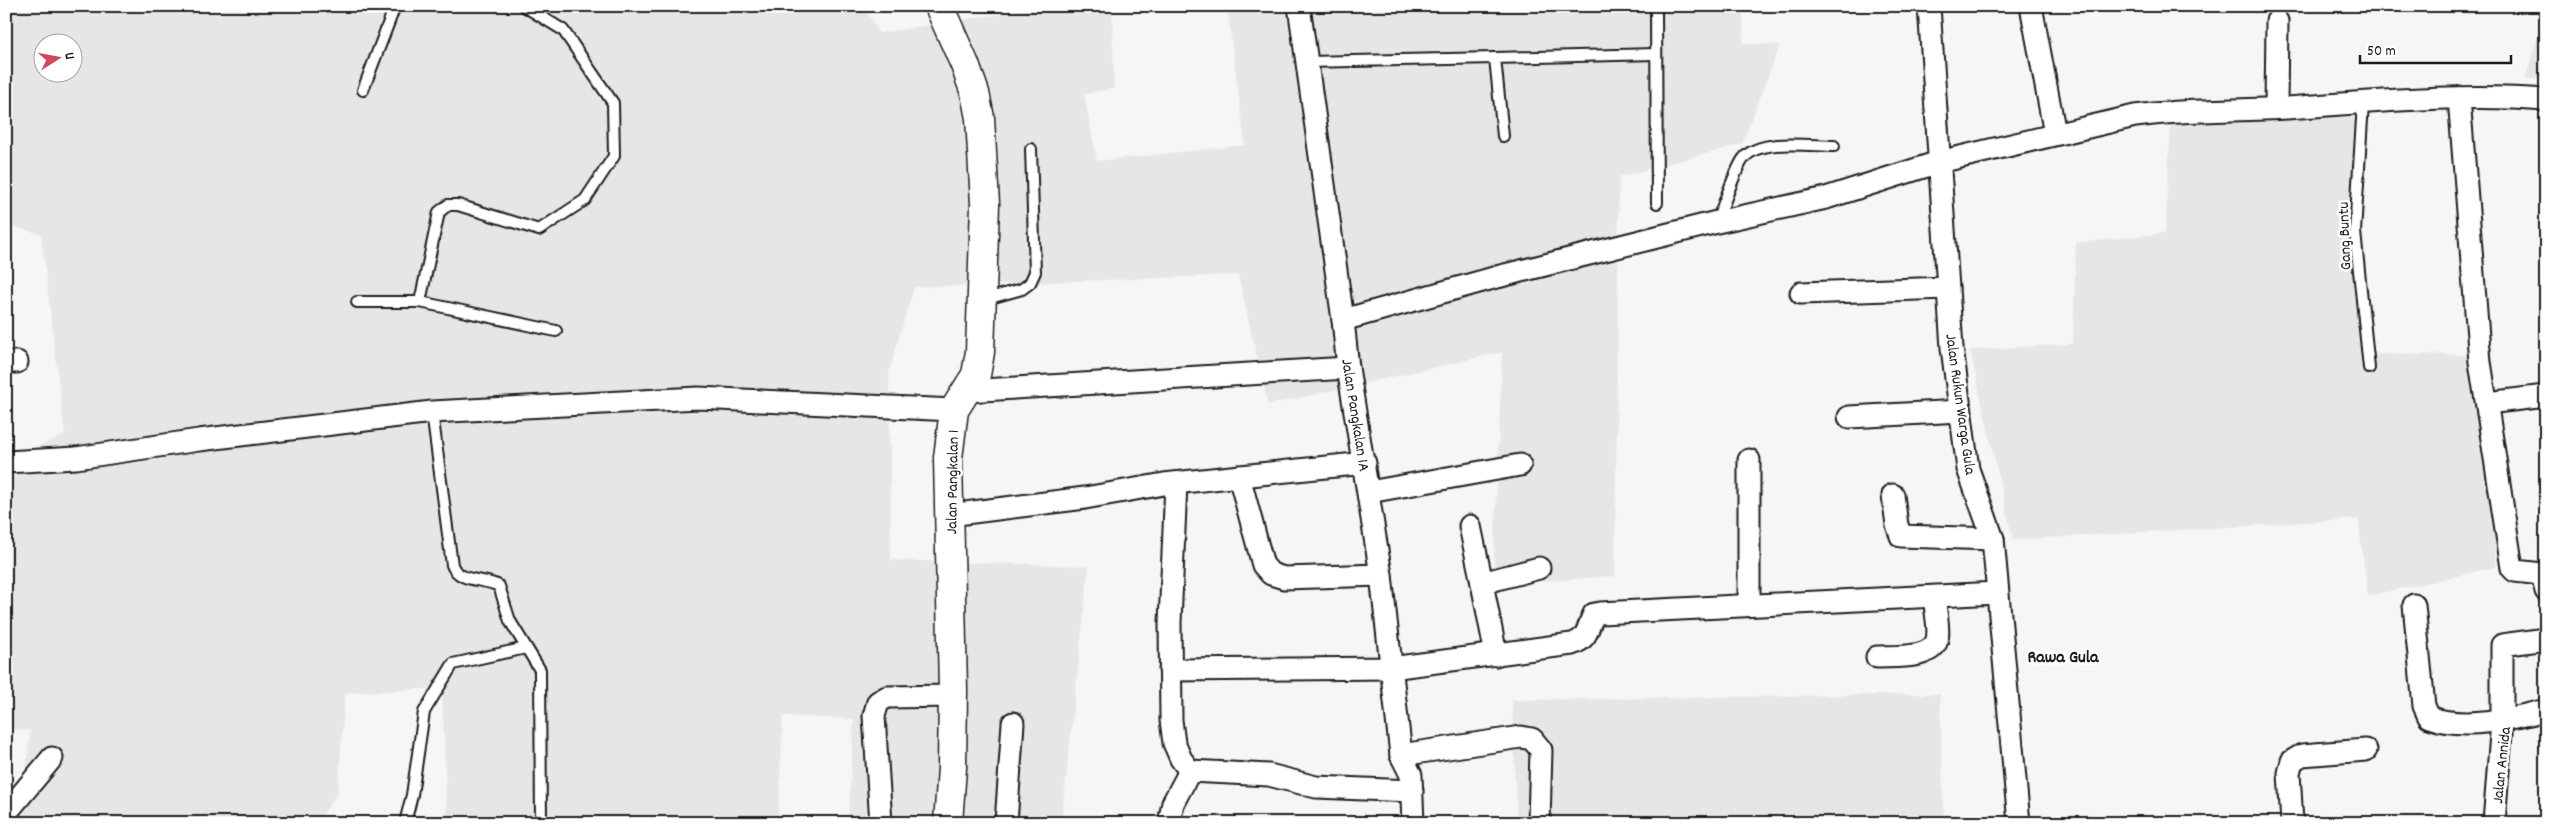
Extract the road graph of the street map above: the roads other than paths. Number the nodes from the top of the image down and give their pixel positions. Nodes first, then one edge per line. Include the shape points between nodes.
1 (395, 6) edge
2 (524, 6) edge
3 (939, 6) edge
4 (1299, 6) edge
5 (1656, 6) edge
6 (1929, 6) edge
7 (2031, 6) edge
8 (2276, 21) dead end
9 (1656, 54) junction
10 (1495, 58) junction
11 (1306, 62) junction
12 (362, 90) dead end
13 (2459, 98) junction
14 (2546, 100) edge
15 (2363, 103) junction
16 (2276, 108) junction
17 (2055, 134) junction
18 (1503, 136) dead end
19 (1834, 146) dead end
20 (1031, 149) dead end
21 (1939, 162) junction
22 (1657, 203) dead end
23 (1717, 222) junction
24 (1948, 288) junction
25 (1801, 293) dead end
26 (982, 300) junction
27 (357, 302) dead end
28 (420, 302) junction
29 (1343, 320) junction
30 (556, 330) dead end
31 (1348, 368) junction
32 (2369, 368) dead end
33 (2546, 396) edge
34 (960, 401) junction
35 (2487, 403) junction
36 (1960, 411) junction
37 (432, 412) junction
38 (1849, 417) dead end
39 (1748, 460) dead end
40 (6, 462) edge
41 (1365, 464) junction
42 (1520, 465) dead end
43 (1239, 476) junction
44 (1176, 483) junction
45 (1369, 492) junction
46 (1893, 494) dead end
47 (949, 515) junction
48 (1470, 526) dead end
49 (1992, 539) junction
50 (1539, 568) dead end
51 (1381, 575) junction
52 (1482, 583) junction
53 (2546, 591) edge
54 (1997, 593) junction
55 (1935, 600) dead end
56 (1749, 604) junction
57 (2414, 605) dead end
58 (2546, 639) edge
59 (526, 648) junction
60 (1496, 655) junction
61 (1877, 657) dead end
62 (1391, 668) junction
63 (1170, 670) junction
64 (953, 696) junction
65 (2546, 710) edge
66 (2502, 721) junction
67 (1013, 723) dead end
68 (2366, 750) dead end
69 (1401, 755) junction
70 (52, 758) dead end
71 (1190, 771) junction
72 (1412, 791) junction
73 (6, 813) edge
74 (405, 823) edge
75 (542, 823) edge
76 (881, 823) edge
77 (948, 823) edge
78 (1006, 823) edge
79 (1169, 823) edge
80 (1413, 823) edge
81 (1539, 823) edge
82 (2019, 823) edge
83 (2292, 823) edge
84 (2494, 823) edge

1 - 12 lane
2 - 28 lane via 564,30 613,103 614,156 585,200 539,230 458,205 448,205 439,212
3 - 26 main road, Jalan Pangkalan 1 via 965,65 980,118 985,204
4 - 11 street, Jalan Pangkalan 1A
5 - 9 lane
6 - 21 street, Jalan Rukun Warga Gula
7 - 17 street
8 - 16 street
9 - 10 lane
9 - 22 lane
10 - 11 lane
10 - 18 lane
11 - 29 street, Jalan Pangkalan 1A
13 - 14 street
13 - 15 street
13 - 35 street via 2480,362
15 - 16 street
15 - 32 lane, Gang Buntu via 2355,232
16 - 17 street via 2167,111
17 - 21 street
19 - 23 lane via 1765,146 1754,150 1744,158
20 - 26 lane via 1034,272 1030,284 1022,289
21 - 23 street via 1826,198
21 - 24 street, Jalan Rukun Warga Gula
23 - 29 street
24 - 25 street
24 - 36 street, Jalan Rukun Warga Gula
26 - 34 main road, Jalan Pangkalan 1 via 976,375
27 - 28 lane
28 - 30 lane
29 - 31 street, Jalan Pangkalan 1A
31 - 34 street
31 - 41 street, Jalan Pangkalan 1A
33 - 35 street
34 - 37 street via 698,398
34 - 47 main road, Jalan Pangkalan 1 via 948,458
35 - 53 street via 2512,568 2542,574
36 - 38 street
36 - 49 street, Jalan Rukun Warga Gula via 1968,469
37 - 40 street via 76,458
37 - 59 lane via 452,566 460,576 499,586 510,622
39 - 56 street
41 - 43 street
41 - 45 street, Jalan Pangkalan 1A
42 - 45 street
43 - 44 street
43 - 51 street via 1260,558 1270,574 1284,578
44 - 47 street
44 - 63 street
45 - 51 street, Jalan Pangkalan 1A
46 - 49 street via 1901,536
47 - 64 main road, Jalan Pangkalan 1
48 - 52 street
49 - 54 street, Jalan Rukun Warga Gula
50 - 52 street
51 - 62 street, Jalan Pangkalan 1A
52 - 60 street
54 - 56 street
54 - 82 street, Jalan Rukun Warga Gula
55 - 61 street via 1937,640 1932,649 1920,654
56 - 60 street via 1594,614 1587,635 1580,641
57 - 66 street via 2424,706 2429,718 2442,722
58 - 66 street via 2502,645
59 - 74 lane via 452,664 424,712
59 - 75 lane via 540,670
60 - 62 street
62 - 63 street
62 - 69 street, Jalan Pangkalan 1A
63 - 71 street via 1174,742 1180,760
64 - 76 street via 886,697 878,702 874,716
64 - 77 main road, Jalan Pangkalan 1
65 - 66 street, Jalan Annida
66 - 84 street, Jalan Annida
67 - 78 street
68 - 83 street via 2302,756 2292,761 2289,773
69 - 72 street, Jalan Pangkalan 1A via 1411,775
69 - 81 street via 1520,737 1532,739 1540,750
70 - 73 street
71 - 72 street via 1269,775 1316,787
71 - 79 street via 1173,803
72 - 80 street, Jalan Pangkalan 1A

